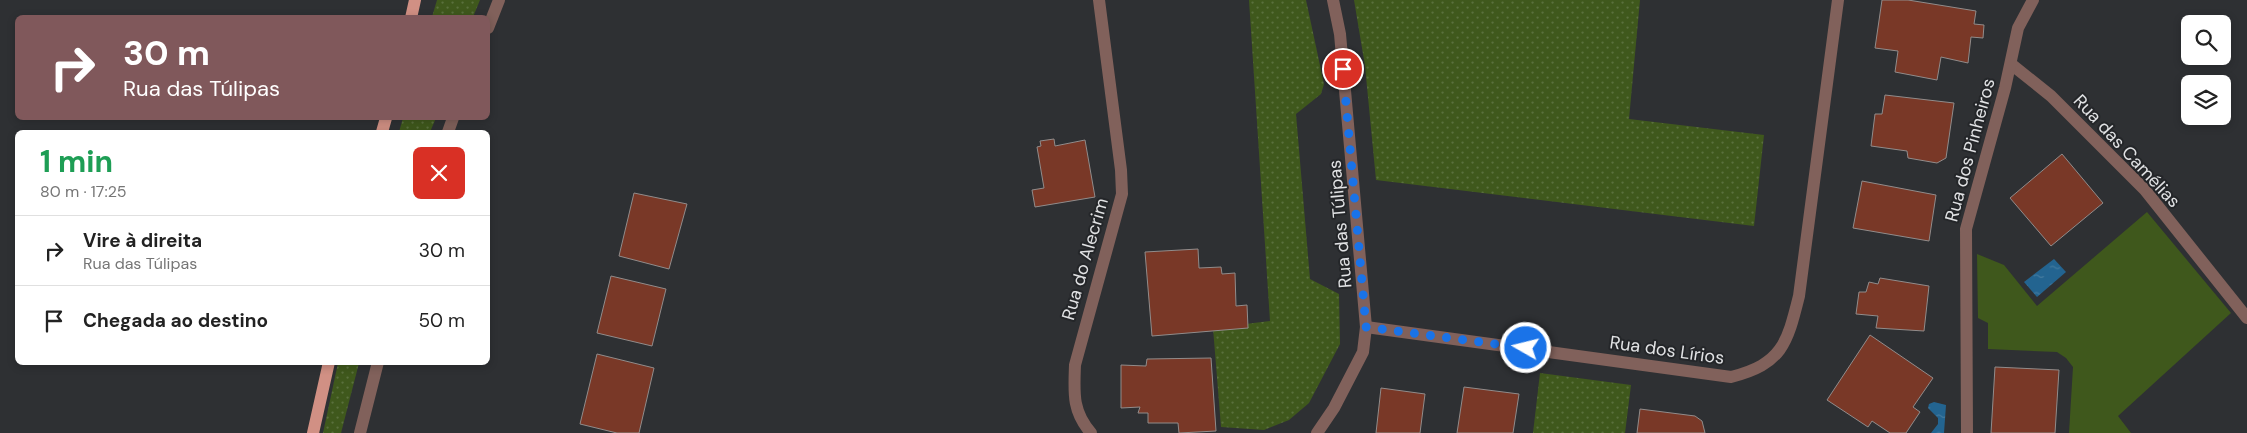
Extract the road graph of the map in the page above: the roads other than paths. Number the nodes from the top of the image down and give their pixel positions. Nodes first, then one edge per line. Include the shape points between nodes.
1 (415, 0) edge
2 (499, 0) edge
3 (1099, 0) edge
4 (1333, 0) edge
5 (1838, 0) edge
6 (2033, 0) edge
7 (412, 15) edge
8 (490, 23) edge
9 (2011, 64) junction
10 (2247, 318) edge
11 (1366, 327) junction
12 (328, 365) edge
13 (377, 365) edge
14 (313, 433) edge
15 (360, 433) edge
16 (1091, 433) edge
17 (1317, 433) edge
18 (1966, 433) edge

1 - 7 main road
2 - 8 street
3 - 16 street, Rua do Alecrim via 1122,194 1075,365 1074,393 1080,420
4 - 11 street, Rua das Túlipas via 1341,44
5 - 11 street, Rua dos Lírios via 1799,296 1790,332 1775,357 1755,371 1730,377
6 - 9 street, Rua dos Pinheiros via 2018,28
9 - 10 street, Rua das Camélias via 2051,96 2145,190
9 - 18 street, Rua dos Pinheiros via 1966,229
11 - 17 street, Rua das Túlipas via 1363,352
12 - 14 main road
13 - 15 street

